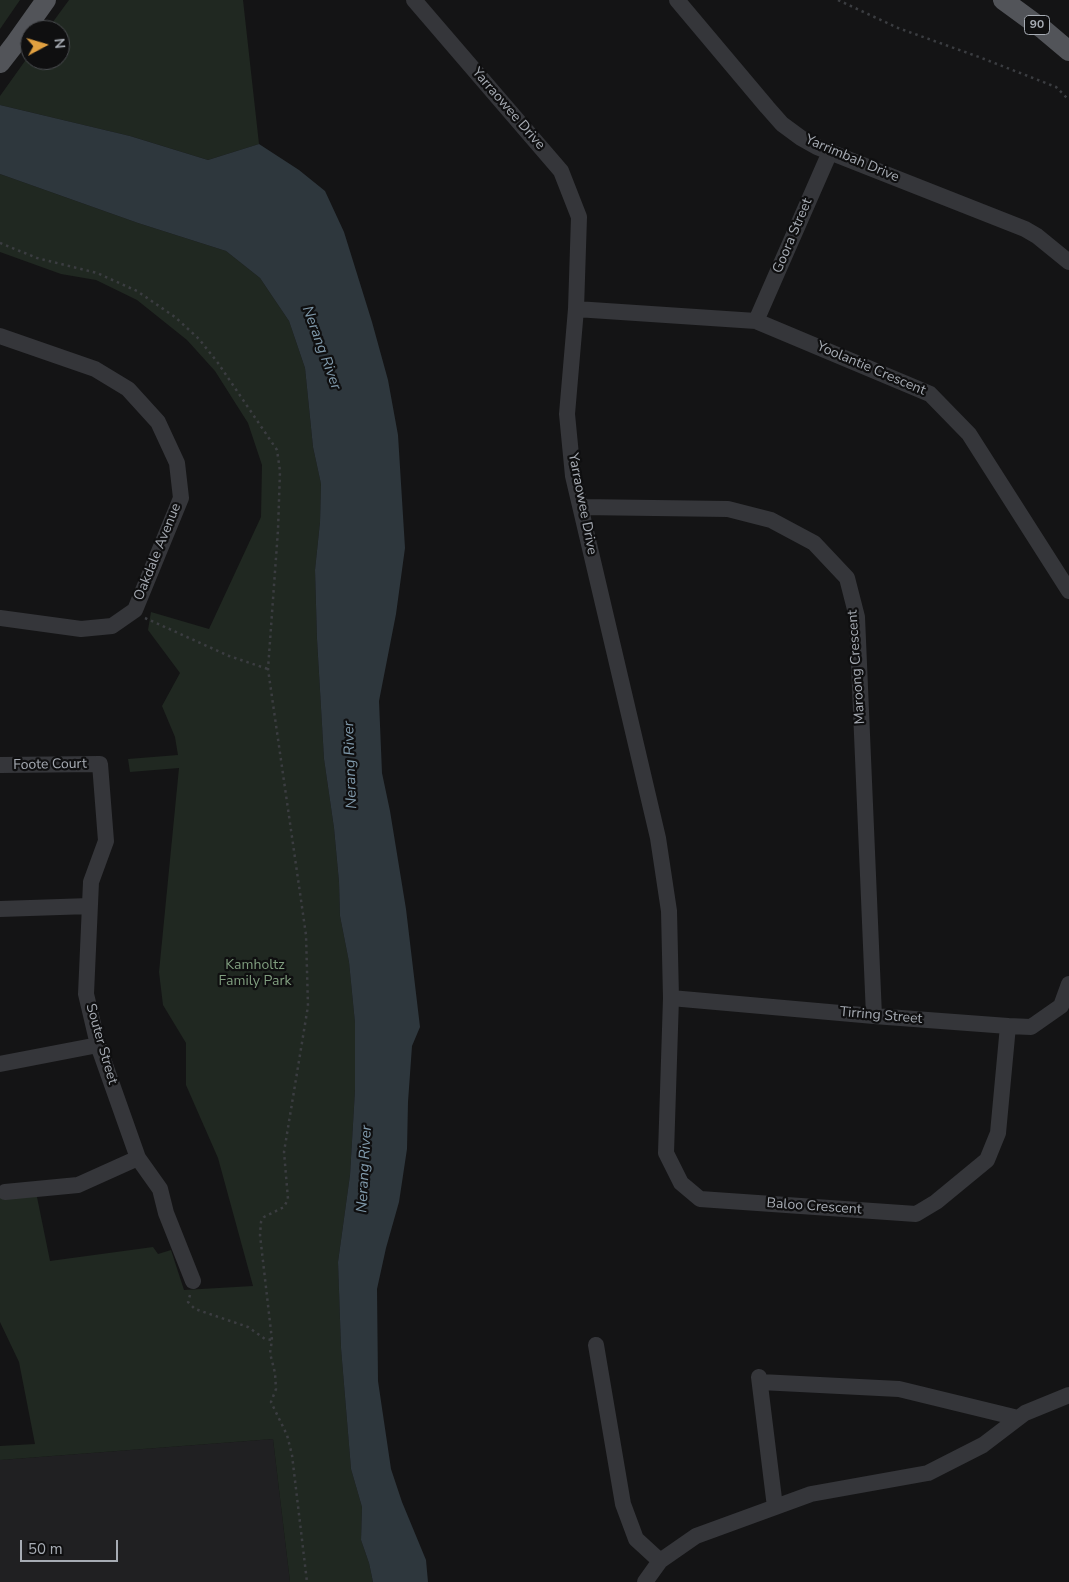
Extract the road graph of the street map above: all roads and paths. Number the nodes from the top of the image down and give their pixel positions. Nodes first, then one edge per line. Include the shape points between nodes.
1 (46, 0) edge
2 (414, 0) edge
3 (677, 0) edge
4 (838, 0) edge
5 (1003, 0) edge
6 (1069, 51) edge
7 (0, 63) edge
8 (1069, 100) edge
9 (830, 152) junction
10 (0, 243) edge
11 (1069, 262) edge
12 (576, 309) junction
13 (756, 321) junction
14 (0, 336) edge
15 (581, 507) junction
16 (1069, 591) edge
17 (135, 610) junction
18 (0, 618) edge
19 (268, 669) junction
20 (100, 764) joint
21 (0, 765) edge
22 (90, 906) junction
23 (0, 909) edge
24 (1069, 984) edge
25 (671, 998) junction
26 (874, 1016) junction
27 (1008, 1026) junction
28 (98, 1046) junction
29 (0, 1064) edge
30 (138, 1158) junction
31 (5, 1192) dead end
32 (193, 1281) joint
33 (272, 1340) junction
34 (596, 1345) dead end
35 (1069, 1395) edge
36 (1018, 1418) junction
37 (775, 1507) junction
38 (660, 1560) junction
39 (307, 1582) edge
40 (645, 1582) edge

1 - 7 main road
2 - 12 street, Yarraowee Drive via 561,171 579,217
3 - 9 street, Yarrimbah Drive via 782,124 801,138
4 - 8 path via 898,28 1056,87
5 - 6 main road, 90
9 - 11 street, Yarrimbah Drive via 1025,229
9 - 13 street, Goora Street
10 - 19 path via 37,258 97,273 137,291 175,317 218,363 277,450 280,471 278,530
12 - 13 street, Yoolantie Crescent
12 - 15 street, Yarraowee Drive via 567,414 573,476
13 - 16 street, Yoolantie Crescent via 930,394 969,434
14 - 17 street, Oakdale Avenue via 95,369 128,389 158,422 177,463 181,498
15 - 25 street, Yarraowee Drive via 658,838 669,911
15 - 26 street, Maroong Crescent via 728,509 771,520 814,544 848,578 856,617
17 - 18 street, Oakdale Avenue via 112,626 81,629
17 - 19 path via 148,620 229,656
19 - 33 path via 306,935 308,1006 284,1152 288,1199 284,1206 264,1216 261,1222
20 - 21 street, Foote Court
20 - 22 street, Souter Street via 106,841 91,882
22 - 23 street
22 - 28 street, Souter Street via 86,994
24 - 27 street, Tirring Street via 1061,1006 1031,1027
25 - 26 street, Tirring Street
25 - 27 street, Baloo Crescent via 666,1153 681,1183 700,1199 916,1214 936,1202 987,1160 998,1133
26 - 27 street, Tirring Street
28 - 29 street
28 - 30 street, Souter Street
30 - 31 street via 78,1185
30 - 32 street, Souter Street via 160,1189
32 - 33 path via 188,1302 195,1309 248,1327
33 - 39 path via 270,1353 276,1389 271,1402 292,1454
34 - 38 street via 623,1504 636,1539
35 - 36 street
36 - 37 street via 983,1445 928,1473 811,1494
36 - 37 street via 899,1388 759,1380
37 - 38 street via 696,1536
38 - 40 street

